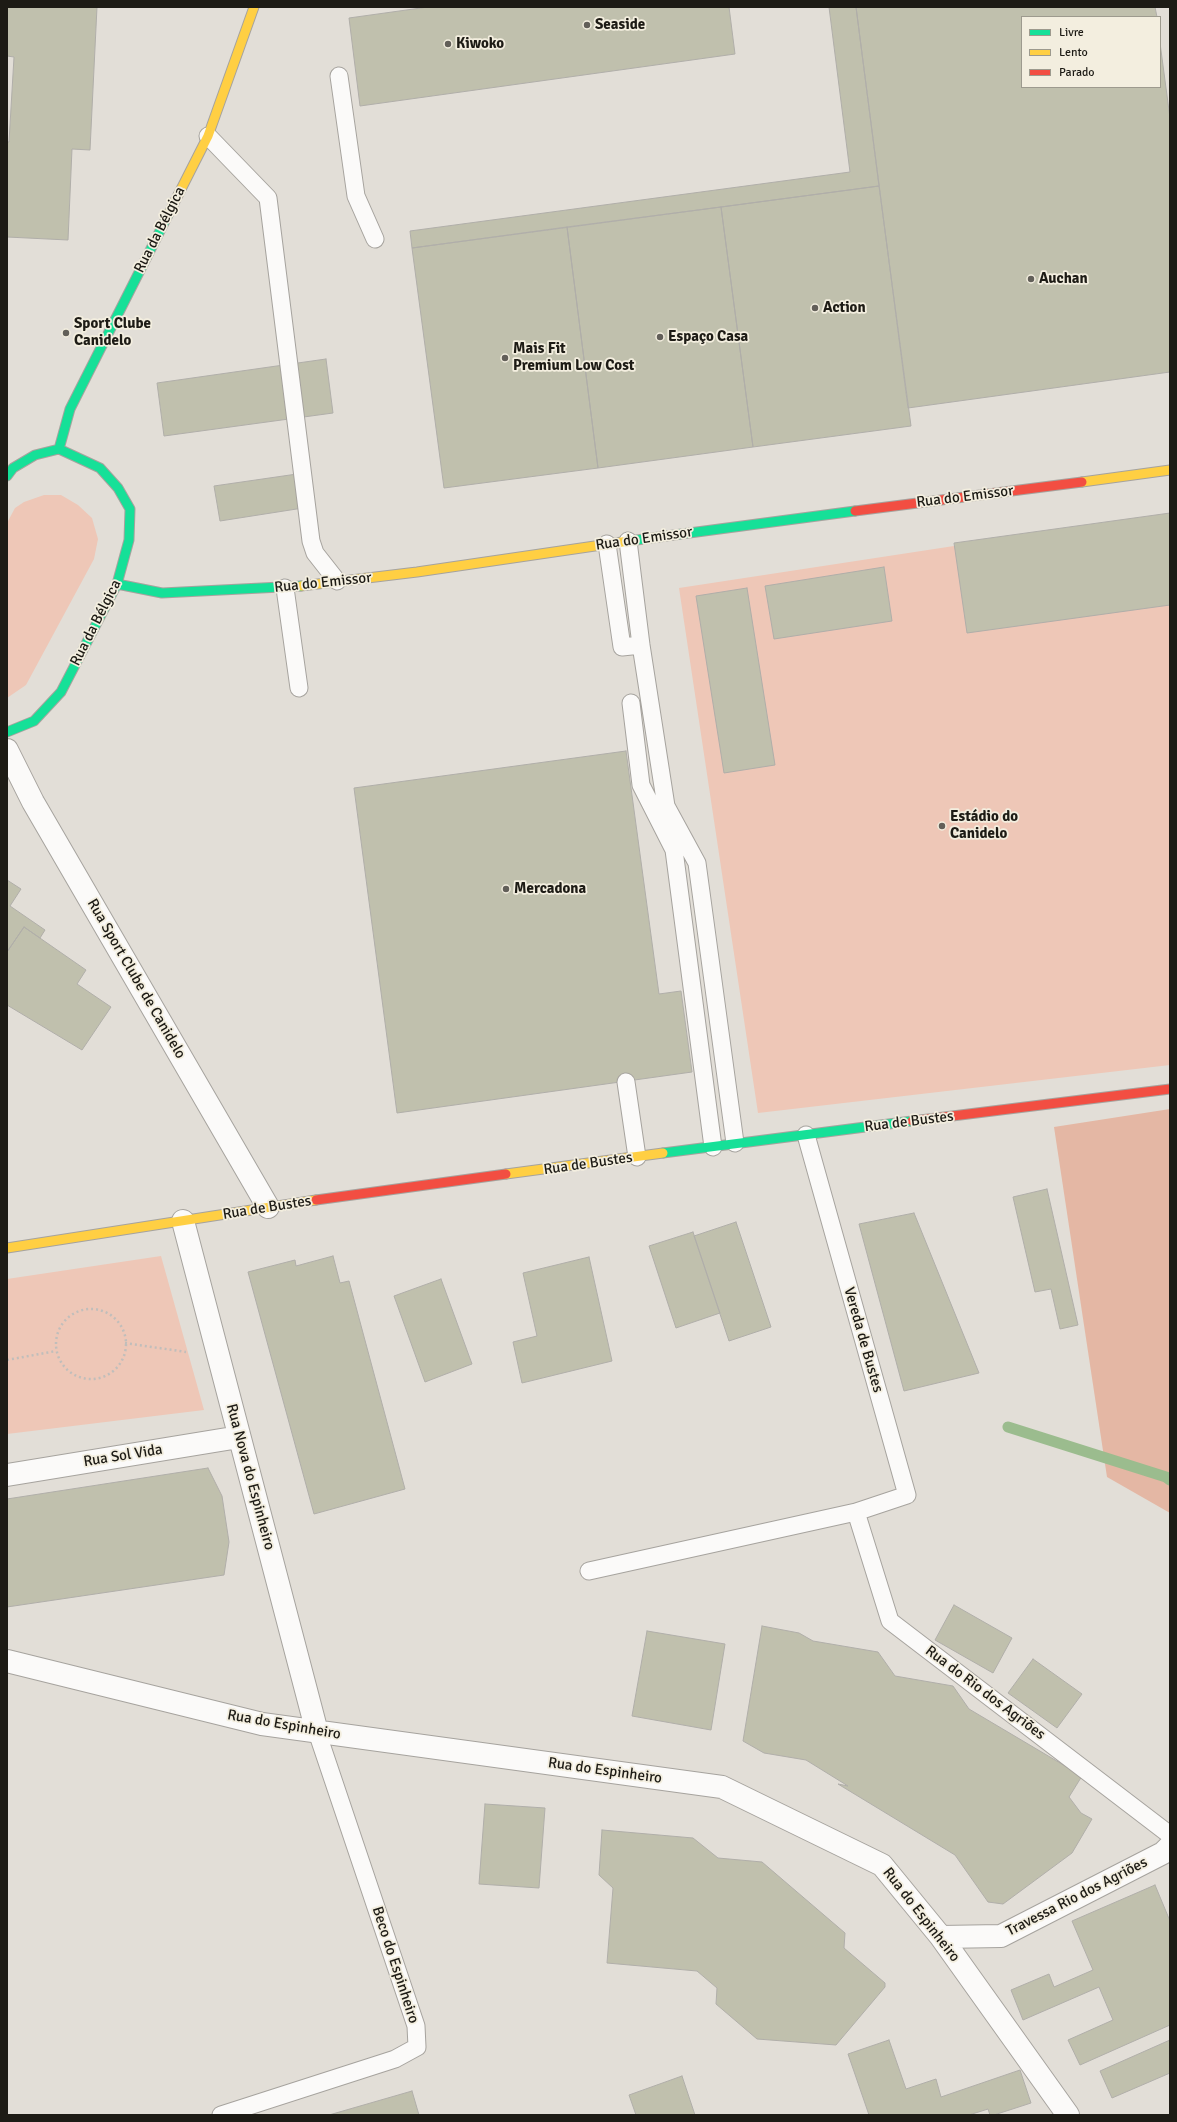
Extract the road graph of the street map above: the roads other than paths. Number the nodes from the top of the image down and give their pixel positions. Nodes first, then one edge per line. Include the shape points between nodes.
1 (254, 7) edge
2 (339, 76) dead end
3 (208, 136) junction
4 (375, 239) dead end
5 (59, 449) junction
6 (1170, 470) edge
7 (7, 476) edge
8 (628, 541) junction
9 (607, 544) junction
10 (337, 581) junction
11 (117, 584) junction
12 (285, 588) junction
13 (641, 645) junction
14 (299, 688) dead end
15 (631, 703) dead end
16 (7, 732) edge
17 (7, 750) edge
18 (626, 1082) dead end
19 (1170, 1089) edge
20 (806, 1135) junction
21 (735, 1143) junction
22 (713, 1146) junction
23 (637, 1157) junction
24 (268, 1207) junction
25 (183, 1221) junction
26 (7, 1248) edge
27 (239, 1437) junction
28 (7, 1475) edge
29 (856, 1512) junction
30 (589, 1571) dead end
31 (7, 1662) edge
32 (317, 1732) junction
33 (1168, 1848) edge
34 (941, 1937) junction
35 (221, 2115) edge
36 (1068, 2115) edge

1 - 3 main road, Rua da Bélgica
2 - 4 lane via 356,196
3 - 5 main road, Rua da Bélgica via 70,409
3 - 10 lane via 268,198 310,541 315,553
5 - 7 main road via 35,455 13,468
5 - 11 main road, Rua da Bélgica via 100,468 118,488 130,509 129,540
6 - 8 main road, Rua do Emissor
8 - 9 main road, Rua do Emissor
8 - 13 lane
9 - 10 main road, Rua do Emissor via 418,572
9 - 13 lane via 622,647
10 - 12 main road, Rua do Emissor
11 - 12 main road, Rua do Emissor via 162,593
11 - 16 main road, Rua da Bélgica via 61,692 34,721
12 - 14 lane
13 - 21 lane via 666,806 697,863
15 - 22 lane via 641,785 674,850 697,1060
17 - 24 street, Rua Sport Clube de Canidelo via 33,802
18 - 23 lane
19 - 20 main road, Rua de Bustes
20 - 21 main road, Rua de Bustes
20 - 29 lane, Vereda de Bustes via 907,1495
21 - 22 main road, Rua de Bustes
22 - 23 main road, Rua de Bustes
23 - 24 main road, Rua de Bustes
24 - 25 main road, Rua de Bustes
25 - 26 main road, Rua de Bustes
25 - 27 street, Rua Nova do Espinheiro
27 - 28 street, Rua Sol Vida
27 - 32 street, Rua Nova do Espinheiro
29 - 30 lane
29 - 33 lane, Rua do Rio dos Agriões via 890,1621
31 - 32 street, Rua do Espinheiro via 262,1724
32 - 34 street, Rua do Espinheiro via 722,1787 882,1865
32 - 35 lane, Beco do Espinheiro via 416,2026 417,2047 395,2059
33 - 34 street, Travessa Rio dos Agriões via 1001,1936
34 - 36 street, Rua do Espinheiro

